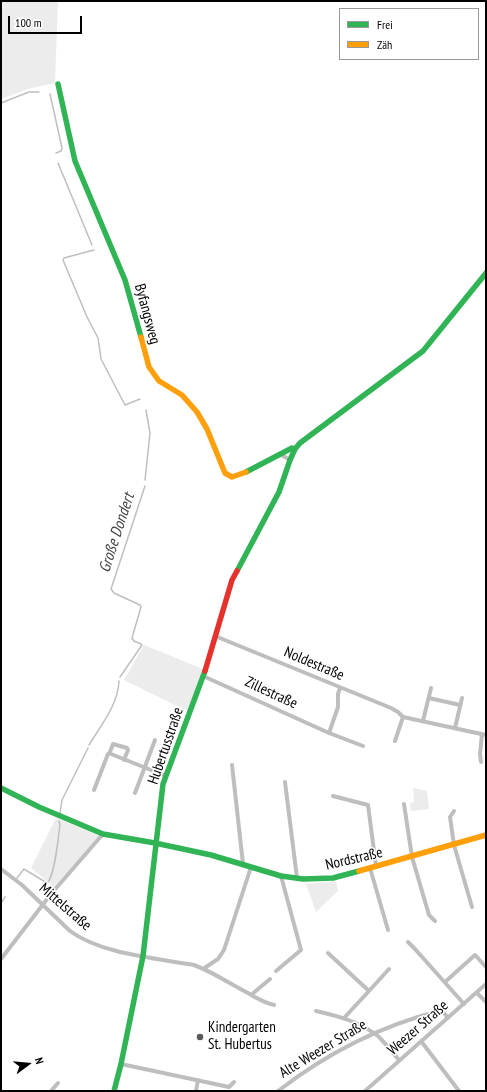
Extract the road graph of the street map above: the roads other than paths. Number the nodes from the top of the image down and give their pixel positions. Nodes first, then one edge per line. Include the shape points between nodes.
1 (58, 84) dead end
2 (486, 272) edge
3 (295, 449) junction
4 (280, 454) junction
5 (290, 460) junction
6 (215, 636) junction
7 (203, 676) junction
8 (340, 688) junction
9 (431, 688) dead end
10 (429, 698) junction
11 (462, 698) dead end
12 (460, 705) junction
13 (403, 717) junction
14 (423, 721) junction
15 (455, 728) junction
16 (329, 733) junction
17 (484, 735) edge
18 (155, 740) dead end
19 (395, 741) dead end
20 (363, 746) dead end
21 (110, 753) junction
22 (124, 760) junction
23 (481, 762) dead end
24 (232, 765) dead end
25 (145, 767) junction
26 (166, 776) junction
27 (285, 782) dead end
28 (1, 788) edge
29 (94, 790) dead end
30 (135, 793) dead end
31 (333, 796) dead end
32 (404, 804) dead end
33 (454, 812) dead end
34 (103, 834) junction
35 (486, 835) edge
36 (155, 843) junction
37 (454, 845) junction
38 (412, 857) junction
39 (244, 864) junction
40 (251, 867) junction
41 (373, 867) junction
42 (1, 869) edge
43 (280, 876) junction
44 (297, 878) junction
45 (43, 905) junction
46 (472, 907) dead end
47 (434, 921) dead end
48 (388, 930) dead end
49 (408, 942) dead end
50 (328, 953) dead end
51 (143, 956) junction
52 (1, 959) edge
53 (486, 967) edge
54 (203, 968) junction
55 (389, 969) dead end
56 (276, 971) dead end
57 (270, 979) dead end
58 (444, 982) junction
59 (486, 984) edge
60 (369, 991) junction
61 (477, 993) junction
62 (251, 995) junction
63 (486, 1002) edge
64 (464, 1004) junction
65 (274, 1005) dead end
66 (316, 1011) dead end
67 (344, 1018) junction
68 (448, 1018) junction
69 (373, 1033) junction
70 (421, 1041) junction
71 (399, 1060) junction
72 (121, 1064) junction
73 (198, 1080) junction
74 (58, 1082) dead end
75 (234, 1082) dead end
76 (51, 1091) edge
77 (114, 1091) edge
78 (196, 1091) edge
79 (278, 1091) edge
80 (365, 1091) edge
81 (459, 1091) edge

1 - 4 street, Byfangsweg via 75,161 125,280 152,372 163,384 182,395 197,412 225,473 229,476 240,476
2 - 3 street via 423,351 308,436
3 - 4 street, Byfangsweg
3 - 5 street, Hubertusstraße
4 - 5 street
5 - 6 street, Hubertusstraße via 279,492 232,580
6 - 7 street, Hubertusstraße
6 - 8 street, Noldestraße
7 - 16 street, Zillestraße
7 - 26 street, Hubertusstraße
8 - 13 street, Noldestraße via 391,708
8 - 16 street via 338,707
9 - 10 street
10 - 12 street
10 - 14 street
11 - 12 street
12 - 15 street
13 - 14 street, Noldestraße
13 - 19 street
14 - 15 street, Noldestraße
15 - 17 street, Noldestraße
16 - 20 street, Zillestraße
17 - 23 street, Noldestraße
18 - 25 street
21 - 22 street
21 - 22 street via 114,744 127,748
21 - 29 street
22 - 25 street
24 - 39 street
25 - 26 street
25 - 30 street
26 - 36 street, Hubertusstraße
27 - 44 street
28 - 34 street, Nordstraße
31 - 41 street via 368,805
32 - 38 street
33 - 37 street via 450,817
34 - 36 street, Nordstraße
34 - 45 street
35 - 37 street, Nordstraße
36 - 39 street, Nordstraße
36 - 51 street, Hubertusstraße
37 - 38 street, Nordstraße
37 - 46 street
38 - 41 street, Nordstraße
38 - 47 street via 429,915
39 - 40 street, Nordstraße
40 - 43 street, Nordstraße
40 - 54 street via 224,950 218,960
41 - 44 street, Nordstraße via 333,878
41 - 48 street
42 - 45 street, Mittelstraße
43 - 44 street, Nordstraße
43 - 56 street via 301,950
45 - 51 street, Mittelstraße via 78,937 93,945
45 - 52 street
49 - 58 street
50 - 60 street
51 - 54 street, Mittelstraße
51 - 72 street, Hubertusstraße
53 - 58 street via 475,955
54 - 62 street, Mittelstraße
55 - 60 street
57 - 62 street
58 - 64 street
59 - 61 street, Weezer Straße
60 - 67 street
61 - 63 street
61 - 64 street, Weezer Straße
62 - 65 street, Mittelstraße
64 - 68 street, Weezer Straße
66 - 67 street
67 - 69 street
68 - 69 street, Alte Weezer Straße via 439,1011
68 - 70 street, Weezer Straße
69 - 71 street
69 - 79 street, Alte Weezer Straße via 316,1064
70 - 71 street, Weezer Straße
70 - 81 street
71 - 80 street, Weezer Straße
72 - 73 street
72 - 77 street, Hubertusstraße
73 - 75 street via 229,1087
73 - 78 street
74 - 76 street

